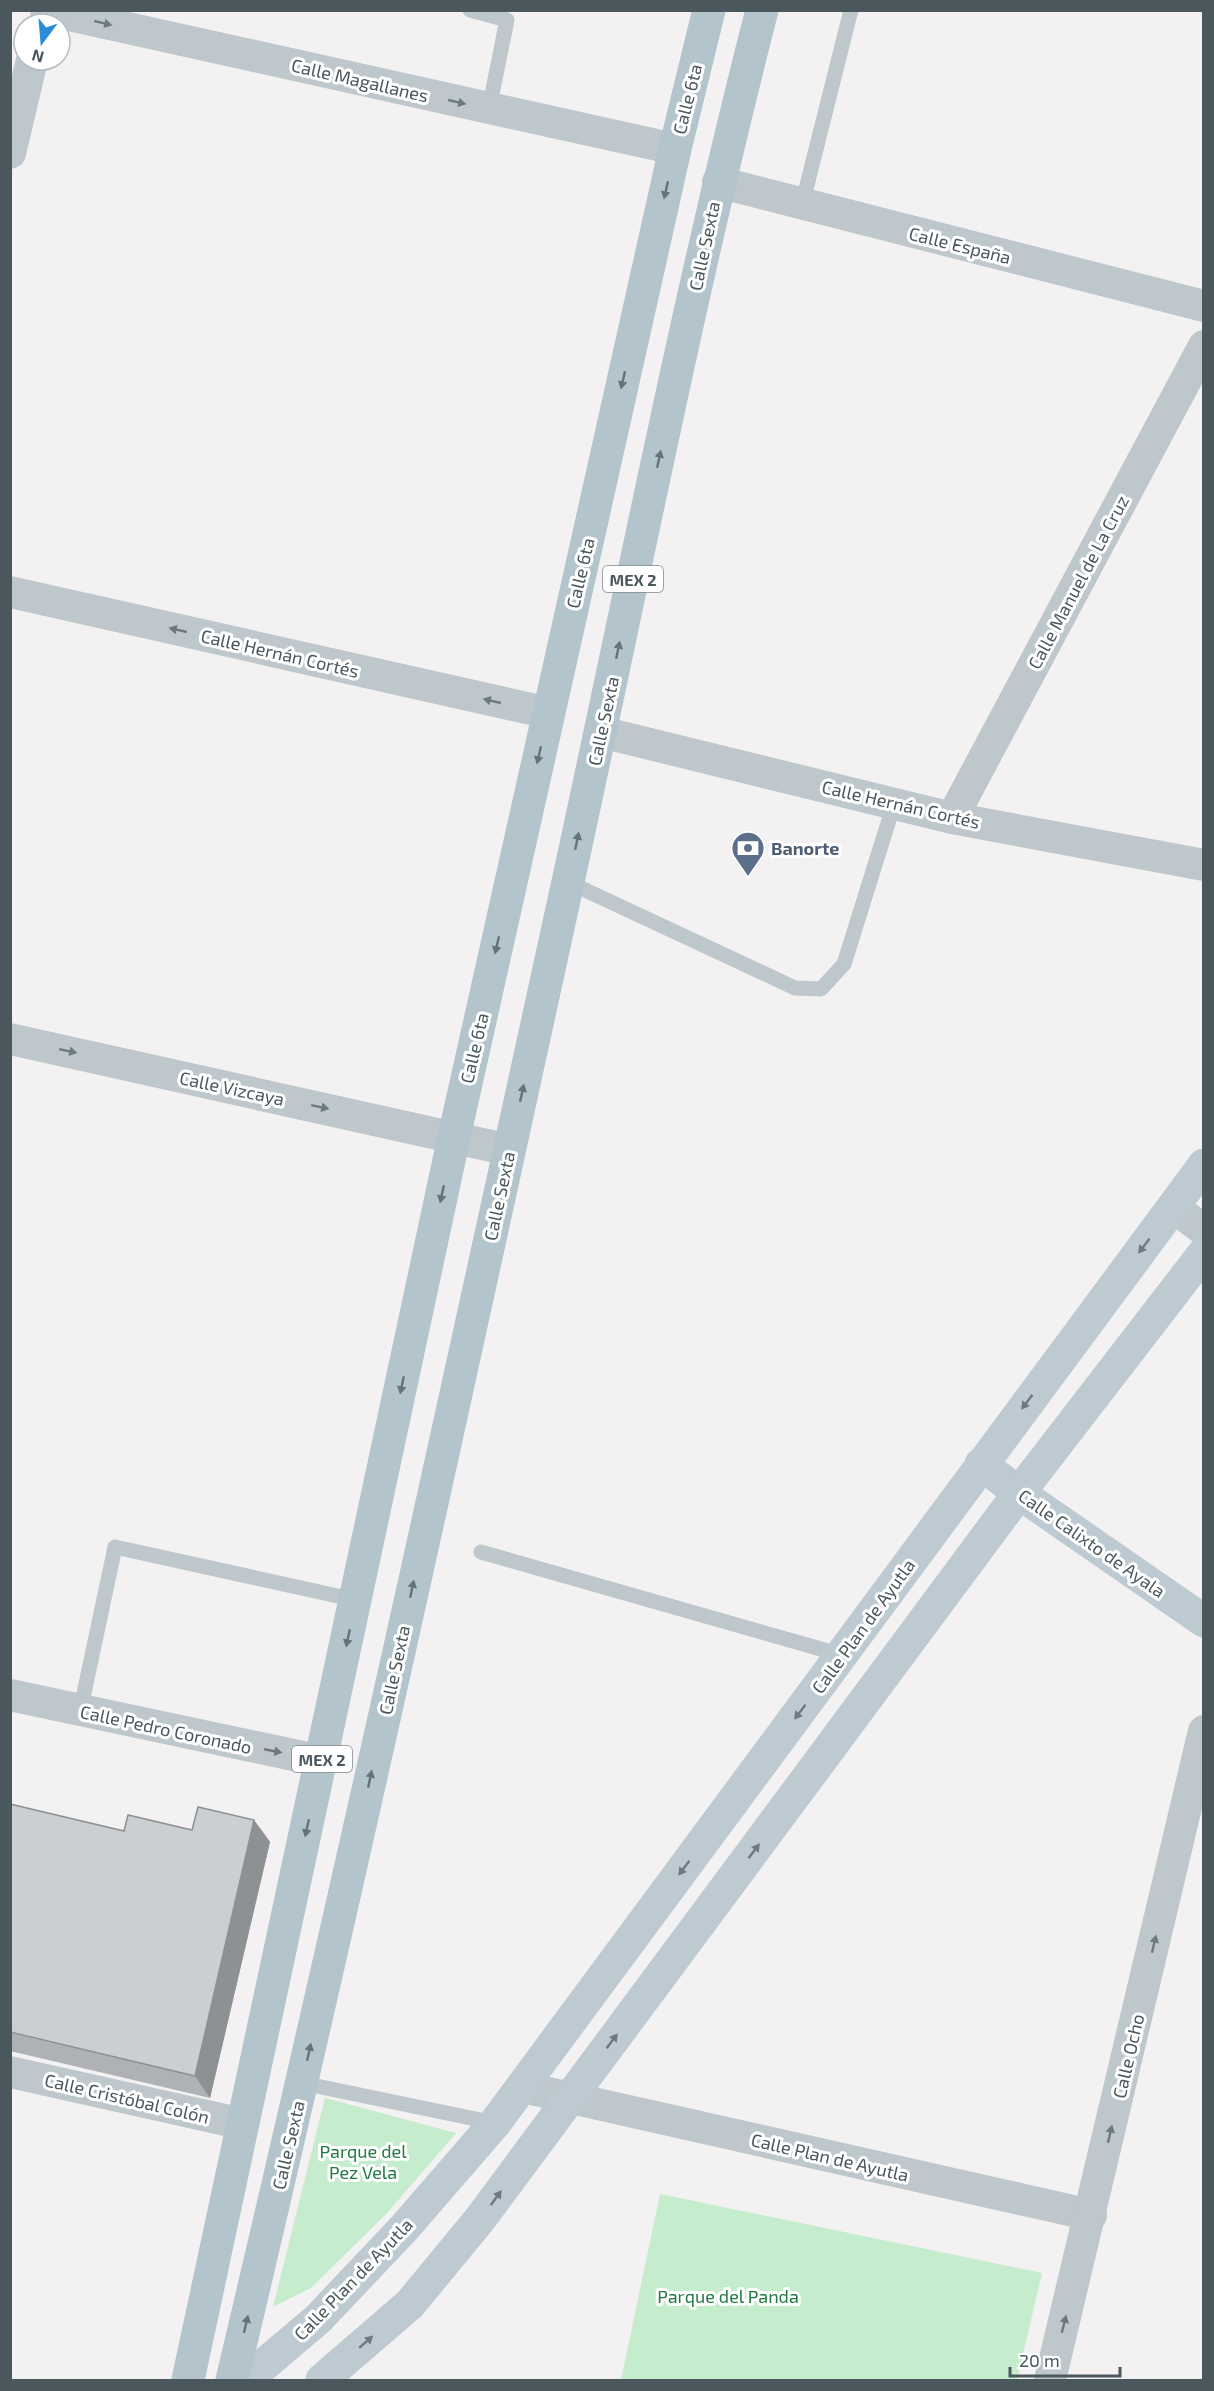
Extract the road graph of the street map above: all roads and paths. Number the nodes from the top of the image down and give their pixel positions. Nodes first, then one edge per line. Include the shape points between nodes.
1 (45, 10) edge
2 (470, 10) edge
3 (709, 10) edge
4 (762, 10) edge
5 (851, 10) edge
6 (29, 72) edge
7 (489, 109) junction
8 (675, 149) junction
9 (10, 153) edge
10 (718, 182) junction
11 (802, 205) junction
12 (1203, 306) edge
13 (1203, 346) edge
14 (10, 592) edge
15 (549, 713) junction
16 (601, 732) junction
17 (894, 804) junction
18 (952, 818) junction
19 (1203, 865) edge
20 (568, 882) junction
21 (10, 1039) edge
22 (454, 1137) junction
23 (509, 1150) junction
24 (1203, 1165) edge
25 (1173, 1207) junction
26 (1203, 1230) edge
27 (1203, 1253) edge
28 (981, 1464) junction
29 (1019, 1493) junction
30 (481, 1552) dead end
31 (356, 1600) junction
32 (1203, 1621) edge
33 (842, 1655) junction
34 (10, 1695) edge
35 (80, 1712) junction
36 (1203, 1731) edge
37 (322, 1761) junction
38 (10, 2072) edge
39 (302, 2083) junction
40 (522, 2087) junction
41 (569, 2099) junction
42 (495, 2123) junction
43 (243, 2124) junction
44 (1091, 2216) junction
45 (188, 2380) edge
46 (232, 2380) edge
47 (246, 2380) edge
48 (322, 2380) edge
49 (1050, 2380) edge

1 -> 7 street, Calle Magallanes
2 - 7 lane via 507,20
3 - 8 main road, Calle 6ta / MEX 2
4 - 10 main road, Calle Sexta / MEX 2
5 - 11 lane
6 - 9 street
7 - 8 street, Calle Magallanes
8 -> 15 main road, Calle 6ta / MEX 2
10 - 11 street, Calle España
16 -> 10 main road, Calle Sexta / MEX 2
11 - 12 street, Calle España
13 - 18 street, Calle Manuel de La Cruz
15 -> 14 street, Calle Hernán Cortés
15 -> 22 main road, Calle 6ta / MEX 2
16 - 17 street, Calle Hernán Cortés
20 -> 16 main road, Calle Sexta / MEX 2
17 - 18 street, Calle Hernán Cortés
17 - 20 lane via 844,964 821,989 795,988
18 - 19 street, Calle Hernán Cortés
23 -> 20 main road, Calle Sexta / MEX 2
21 -> 22 street, Calle Vizcaya
22 - 23 street, Calle Vizcaya
22 -> 31 main road, MEX 2
39 -> 23 main road, Calle Sexta / MEX 2
24 - 25 street, Calle Plan de Ayutla
25 - 26 street
25 -> 28 street, Calle Plan de Ayutla
27 - 29 street
28 - 29 street, Calle Calixto de Ayala
28 - 33 street, Calle Plan de Ayutla
29 - 32 street, Calle Calixto de Ayala
41 -> 29 street
30 - 33 lane
31 - 35 lane via 115,1547
31 -> 37 main road, MEX 2
33 -> 40 street, Calle Plan de Ayutla
34 - 35 street, Calle Pedro Coronado
35 -> 37 street, Calle Pedro Coronado
44 -> 36 street, Calle Ocho
37 -> 43 main road, MEX 2
38 - 43 street, Calle Cristóbal Colón
39 - 42 lane
46 -> 39 main road, Calle Sexta / MEX 2
40 - 41 street, Calle Plan de Ayutla
40 - 42 street, Calle Plan de Ayutla
41 - 44 street, Calle Plan de Ayutla
48 -> 41 street via 410,2304 480,2219
42 - 47 street, Calle Plan de Ayutla via 405,2228 318,2319
43 - 45 main road, MEX 2
49 -> 44 street, Calle Ocho

